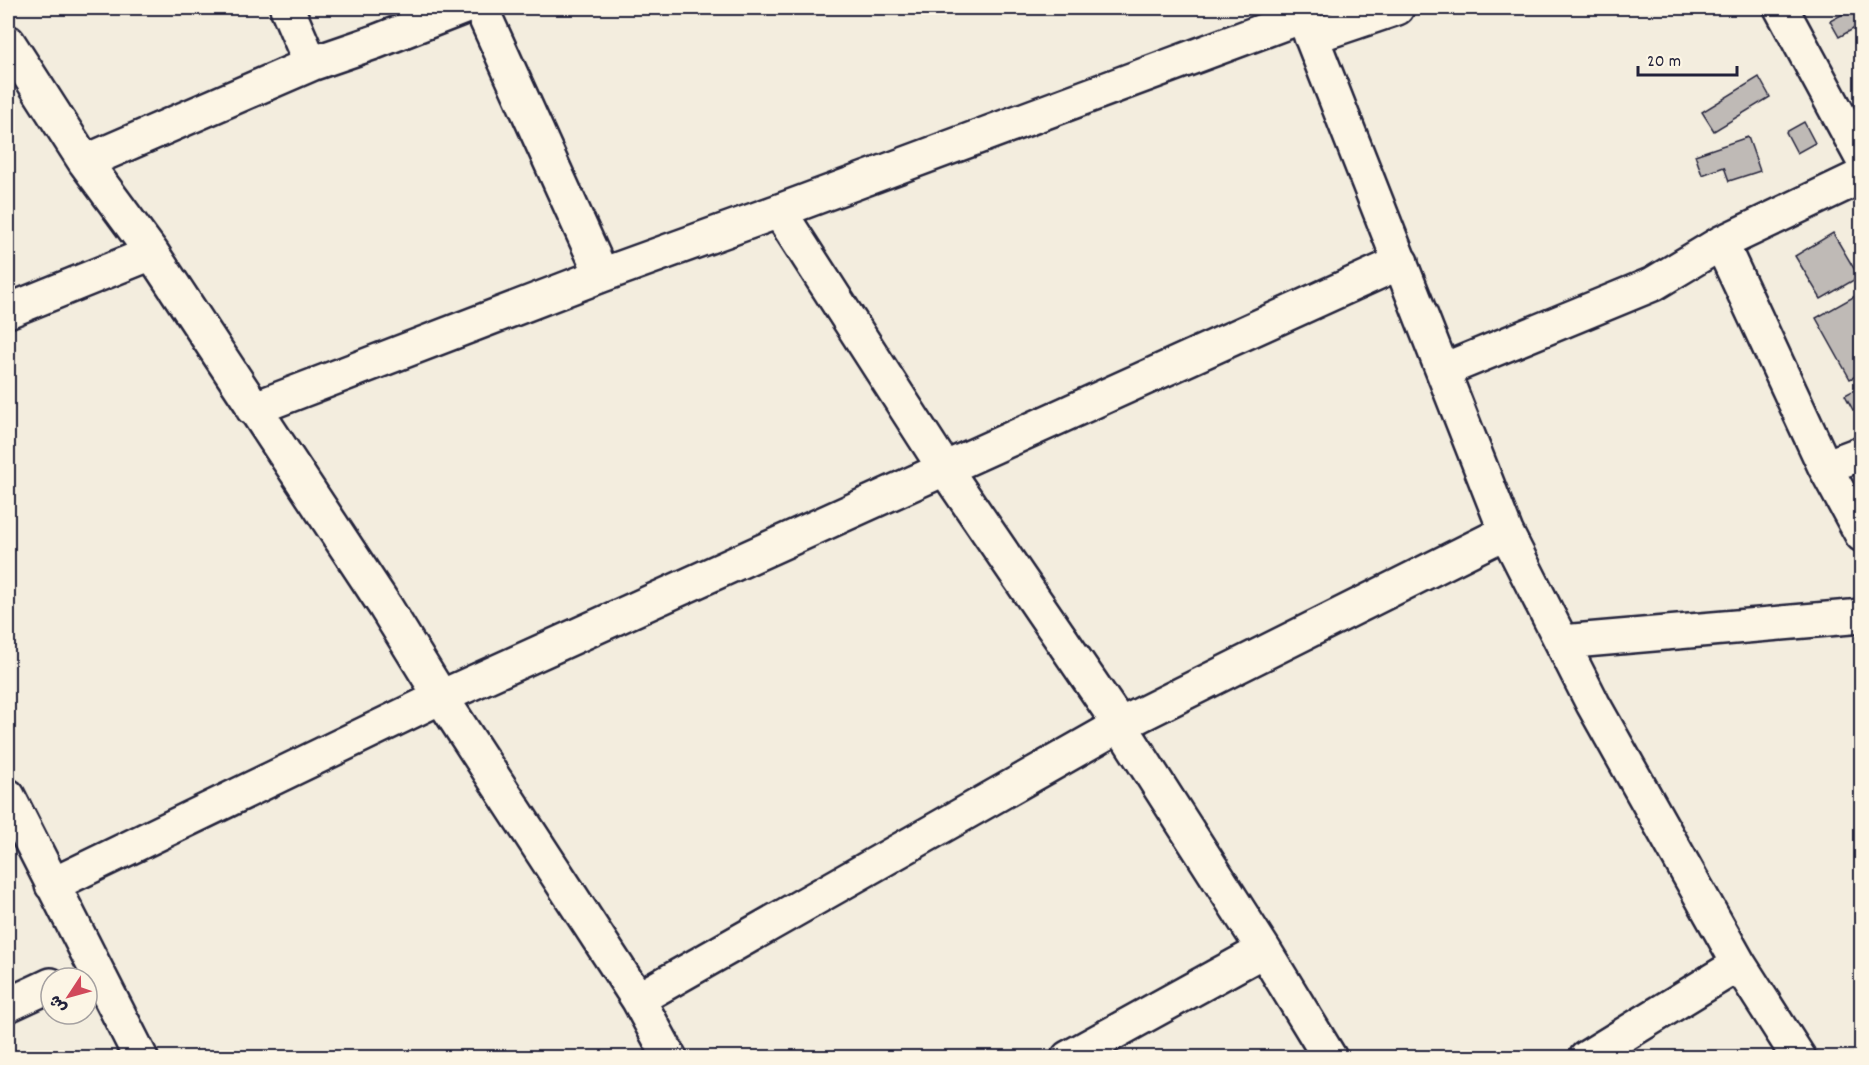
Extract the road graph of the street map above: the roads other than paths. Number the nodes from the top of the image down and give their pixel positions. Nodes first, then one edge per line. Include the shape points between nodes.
1 (286, 8) edge
2 (462, 8) edge
3 (481, 8) edge
4 (1397, 8) edge
5 (1781, 8) edge
6 (1304, 20) edge
7 (8, 42) edge
8 (311, 64) junction
9 (1862, 158) edge
10 (85, 162) junction
11 (1862, 177) edge
12 (779, 212) junction
13 (1721, 243) junction
14 (152, 253) junction
15 (1401, 262) junction
16 (602, 275) junction
17 (8, 311) edge
18 (1444, 370) junction
19 (253, 409) junction
20 (1862, 453) edge
21 (1825, 467) junction
22 (945, 469) junction
23 (1506, 532) junction
24 (1862, 536) edge
25 (1862, 616) edge
26 (1562, 642) junction
27 (441, 697) junction
28 (1120, 725) junction
29 (8, 796) edge
30 (52, 885) junction
31 (1264, 950) junction
32 (1739, 964) junction
33 (79, 966) edge
34 (39, 991) edge
35 (99, 998) edge
36 (638, 999) junction
37 (8, 1005) edge
38 (141, 1058) edge
39 (670, 1058) edge
40 (1068, 1058) edge
41 (1330, 1058) edge
42 (1586, 1058) edge
43 (1798, 1058) edge

1 - 8 street
2 - 8 street
3 - 16 street
4 - 6 street
5 - 9 street
6 - 12 street
6 - 15 street
7 - 10 street
8 - 10 street
10 - 14 street
11 - 13 street
12 - 16 street
12 - 22 street
13 - 18 street via 1653,284
13 - 21 street
14 - 17 street
14 - 19 street
15 - 18 street
15 - 22 street
16 - 19 street
18 - 23 street
19 - 27 street
20 - 21 street
21 - 24 street
22 - 27 street
22 - 28 street
23 - 26 street
23 - 28 street
25 - 26 street
26 - 32 street
27 - 30 street
27 - 36 street
28 - 31 street
28 - 36 street
29 - 30 street
30 - 33 street
31 - 40 street
31 - 41 street
32 - 42 street
32 - 43 street
34 - 37 street
35 - 38 street
36 - 39 street

